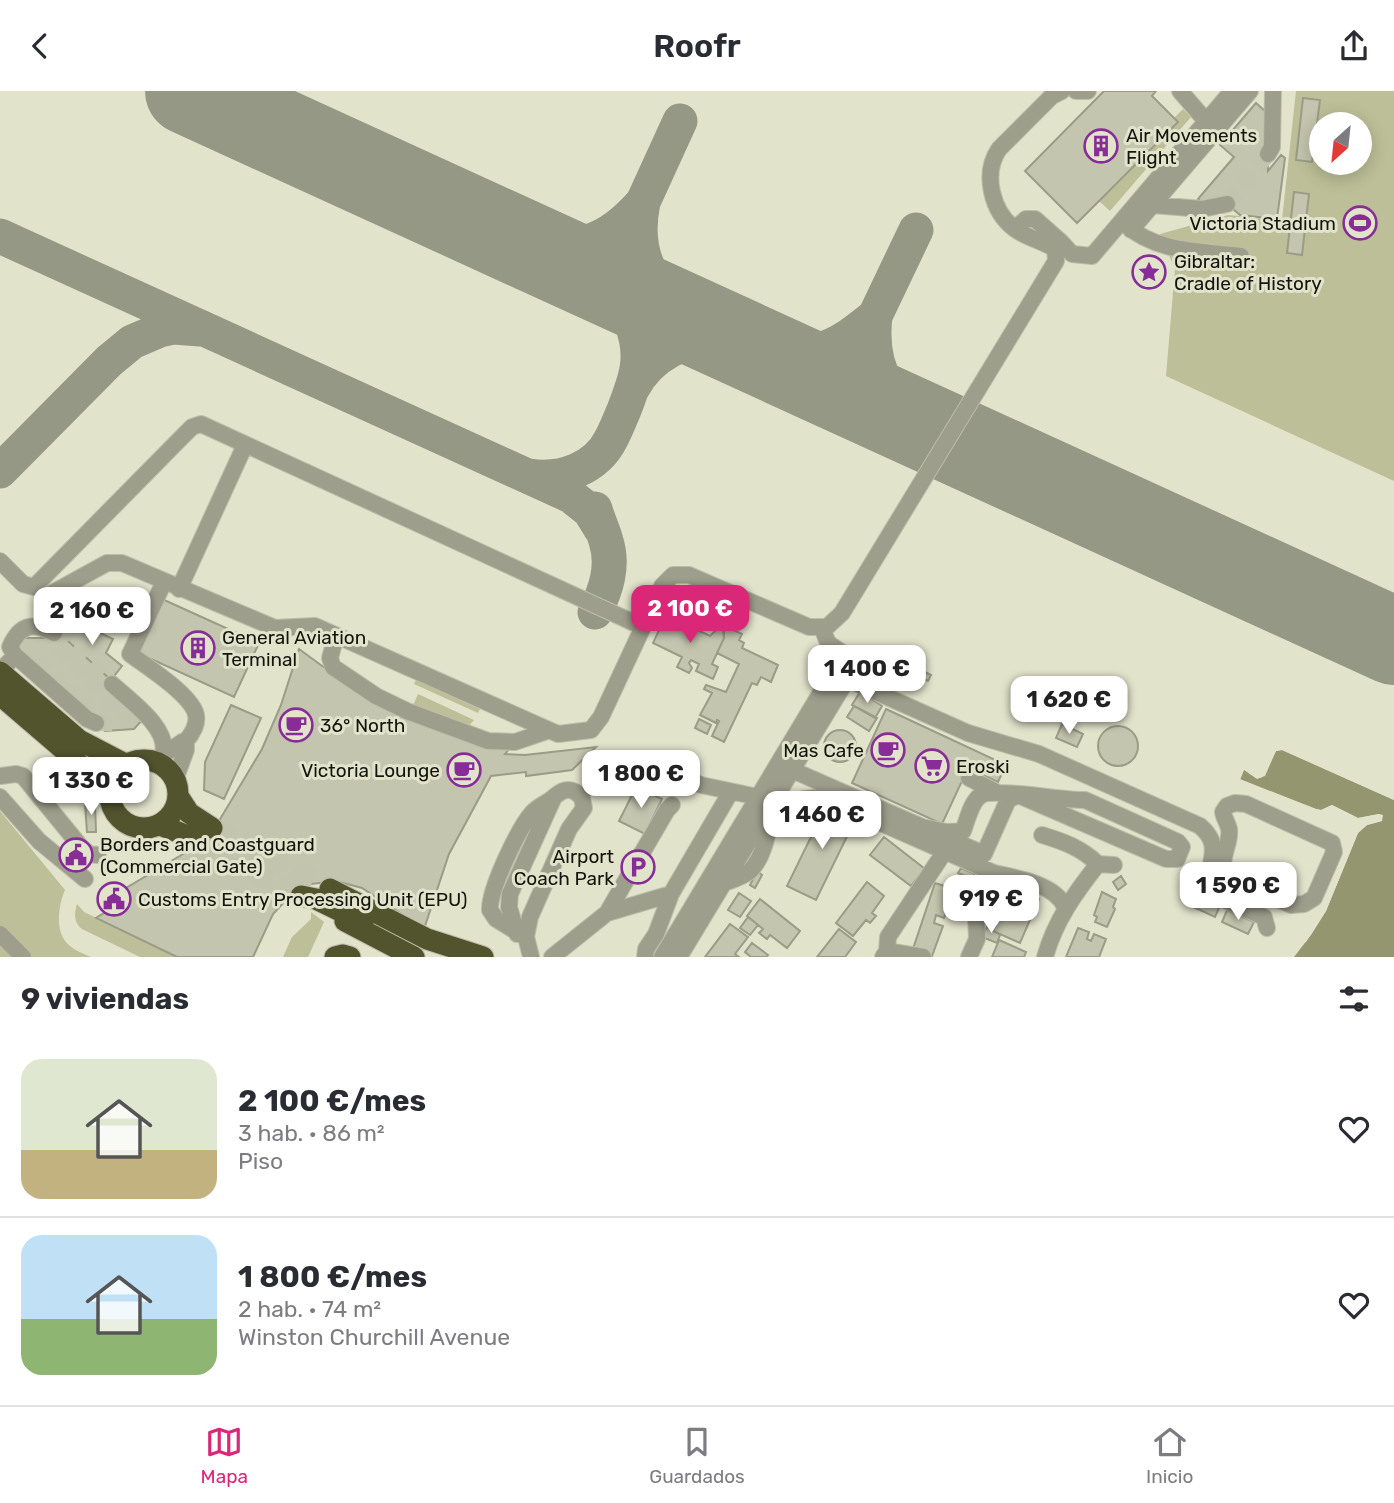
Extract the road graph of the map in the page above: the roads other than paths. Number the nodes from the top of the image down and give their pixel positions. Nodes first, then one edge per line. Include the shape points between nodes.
1 (1062, 91) edge
2 (1076, 91) edge
3 (1088, 91) edge
4 (1180, 91) edge
5 (1232, 91) edge
6 (1250, 91) edge
7 (1273, 91) edge
8 (1206, 121) junction
9 (1268, 154) tunnel mouth
10 (1227, 204) tunnel mouth
11 (1153, 205) junction
12 (1126, 225) junction
13 (1015, 229) junction
14 (1241, 256) dead end
15 (245, 445) junction
16 (0, 561) edge
17 (171, 585) junction
18 (47, 596) dead end
19 (643, 627) junction
20 (822, 628) junction
21 (54, 633) tunnel mouth
22 (336, 636) junction
23 (5, 666) edge
24 (831, 674) junction
25 (111, 684) tunnel mouth
26 (0, 695) edge
27 (96, 723) dead end
28 (547, 730) junction
29 (186, 741) junction
30 (156, 758) junction
31 (127, 765) junction
32 (792, 770) junction
33 (677, 775) dead end
34 (0, 776) edge
35 (969, 778) dead end
36 (177, 788) junction
37 (110, 793) junction
38 (730, 793) junction
39 (0, 797) edge
40 (1007, 798) junction
41 (764, 801) junction
42 (671, 805) dead end
43 (160, 825) junction
44 (1042, 835) dead end
45 (964, 838) junction
46 (1219, 841) junction
47 (945, 851) junction
48 (98, 855) dead end
49 (994, 873) junction
50 (85, 879) dead end
51 (330, 889) tunnel mouth
52 (671, 894) junction
53 (1065, 907) junction
54 (607, 913) junction
55 (1267, 928) dead end
56 (0, 934) edge
57 (885, 954) edge
58 (23, 957) edge
59 (335, 957) edge
60 (350, 957) edge
61 (414, 957) edge
62 (432, 957) edge
63 (483, 957) edge
64 (524, 957) edge
65 (531, 957) edge
66 (552, 957) edge
67 (645, 957) edge
68 (668, 957) edge
69 (923, 957) edge
70 (969, 957) edge
71 (1045, 957) edge

1 - 13 street via 1046,101 993,160 994,198
2 - 3 street
4 - 8 street
5 - 8 street
6 - 11 street
7 - 9 street
8 - 12 street
10 - 11 street via 1202,209
11 - 12 street
12 - 13 street via 1092,256 1072,254 1035,219 1026,219
12 - 14 street via 1139,237 1159,245
13 - 20 street via 1052,247 1057,253 1053,267 842,613
15 - 16 street via 201,424 192,427 34,587 23,585
15 - 17 street
15 - 19 street
17 - 18 street via 113,561
17 - 22 street via 275,628 315,626
17 - 29 street via 130,654 191,702 197,717
19 - 20 street via 662,586 680,574 809,627
19 - 28 street via 591,730 558,734
20 - 24 street via 828,643 844,654
21 - 23 street via 30,626 12,642
22 - 28 street
22 - 28 street via 330,658 333,667 407,711 488,741 515,742
23 - 27 street via 54,687
23 - 31 highway via 79,740
24 - 32 street via 843,686
24 - 41 street
24 - 46 street via 968,733 1039,754 1200,826
25 - 30 street via 164,742
26 - 37 highway
29 - 30 street
29 - 36 street
30 - 31 highway
30 - 36 highway
31 - 37 highway via 118,772
32 - 41 street
32 - 45 street via 922,827
33 - 38 street
34 - 48 street via 23,776 81,847
35 - 40 street
36 - 43 highway via 173,813
36 - 43 highway via 205,834
37 - 43 highway via 112,805 124,821 143,828
38 - 41 street
38 - 52 street
39 - 50 street via 39,841
40 - 40 street via 1085,800 1178,842 1181,851 1177,859 1166,859
40 - 45 street via 985,793 977,797
40 - 45 street via 984,855
41 - 47 street via 786,814 804,799 822,797
41 - 68 street
41 - 68 street via 766,840 754,865 724,883
42 - 54 street
44 - 53 street via 1070,843 1106,865
46 - 46 street via 1227,876 1298,905 1314,898 1334,849 1330,841 1241,803 1223,812 1229,830
46 - 55 street via 1214,845 1209,891 1264,917
47 - 49 street
47 - 57 street via 888,937
49 - 53 street via 1050,891 1061,897
49 - 70 street via 976,916 977,939
51 - 63 highway via 427,939
52 - 54 street
52 - 67 street
53 - 71 street
54 - 66 street
56 - 58 street
57 - 69 street
59 - 60 highway
61 - 62 highway via 301,896 316,899
64 - 65 street via 517,932 492,915 491,897 529,817 563,790 572,790 582,798 584,808 569,829 530,917 526,937

